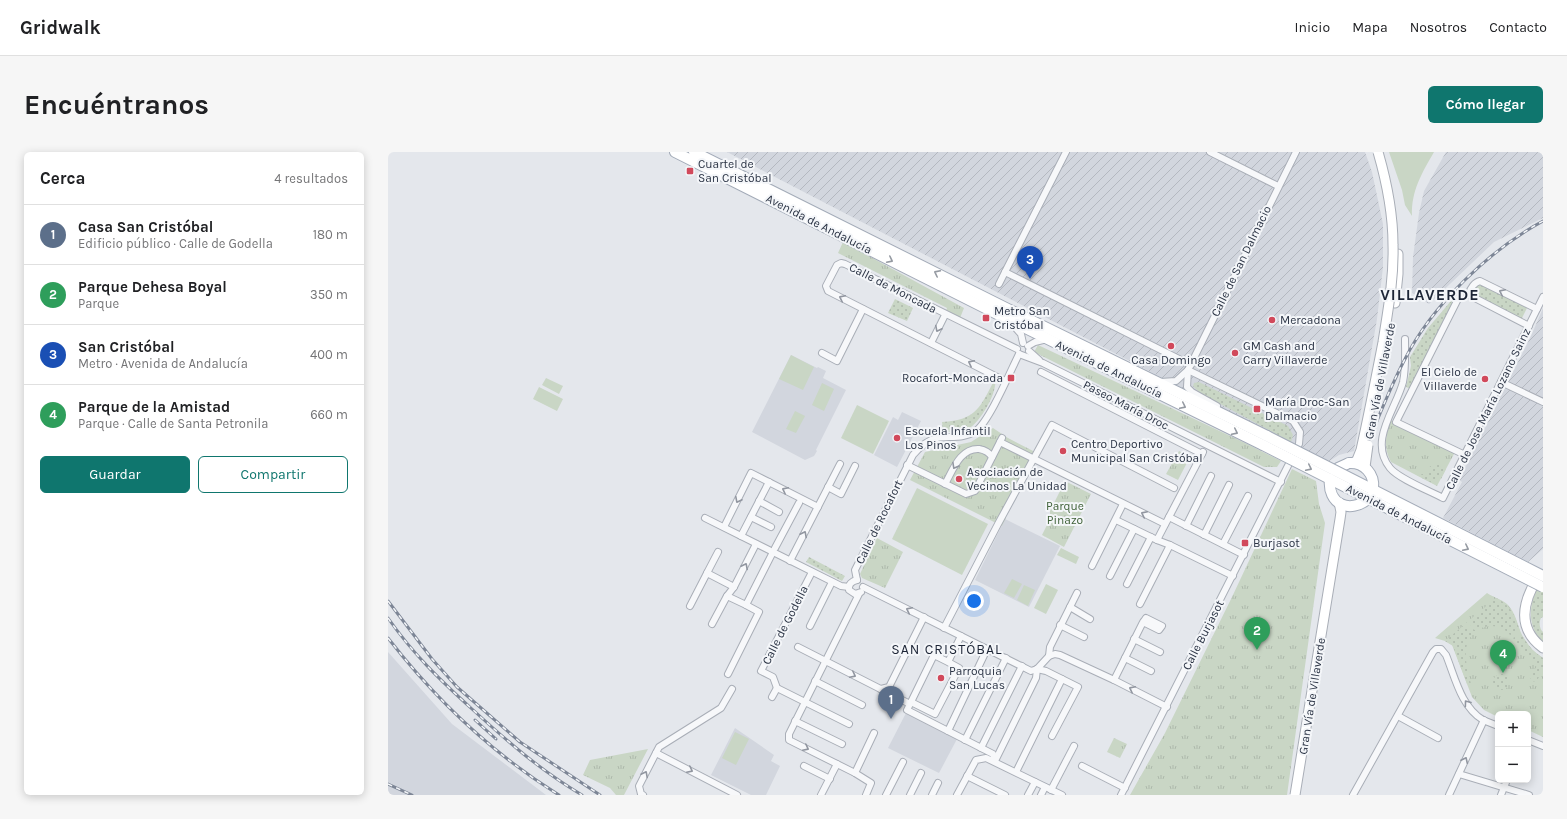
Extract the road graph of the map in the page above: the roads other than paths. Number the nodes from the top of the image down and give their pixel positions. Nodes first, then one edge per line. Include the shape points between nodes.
1 (675, 152) edge
2 (694, 152) edge
3 (703, 152) edge
4 (1066, 152) edge
5 (1210, 152) edge
6 (1296, 152) edge
7 (1378, 152) edge
8 (1383, 152) edge
9 (718, 163) junction
10 (1278, 186) junction
11 (1005, 272) junction
12 (999, 284) dead end
13 (1460, 295) dead end
14 (1543, 297) edge
15 (863, 308) junction
16 (1537, 309) junction
17 (945, 315) junction
18 (1003, 317) junction
19 (1529, 326) junction
20 (1048, 339) junction
21 (1405, 339) dead end
22 (931, 343) junction
23 (1024, 350) junction
24 (822, 353) dead end
25 (1189, 368) junction
26 (1041, 372) dead end
27 (1005, 380) junction
28 (1158, 382) junction
29 (1501, 382) junction
30 (1543, 402) edge
31 (1388, 418) junction
32 (1238, 422) junction
33 (1396, 422) junction
34 (1265, 441) junction
35 (1206, 445) junction
36 (1202, 454) junction
37 (1465, 455) junction
38 (992, 457) junction
39 (1033, 458) junction
40 (1353, 463) junction
41 (840, 464) dead end
42 (907, 465) junction
43 (855, 466) dead end
44 (1365, 467) junction
45 (1333, 474) junction
46 (1211, 476) dead end
47 (769, 482) junction
48 (1281, 482) junction
49 (946, 484) junction
50 (1229, 485) dead end
51 (828, 488) junction
52 (1174, 488) dead end
53 (1371, 494) junction
54 (1248, 496) dead end
55 (759, 502) junction
56 (1338, 502) junction
57 (799, 503) dead end
58 (1123, 504) junction
59 (1349, 506) junction
60 (818, 507) junction
61 (779, 512) dead end
62 (751, 517) junction
63 (1169, 517) junction
64 (705, 518) dead end
65 (1116, 520) junction
66 (1165, 524) junction
67 (1186, 526) junction
68 (724, 527) junction
69 (771, 527) dead end
70 (1134, 529) junction
71 (1204, 535) junction
72 (741, 536) junction
73 (1154, 539) junction
74 (756, 544) junction
75 (1223, 544) junction
76 (1170, 545) junction
77 (774, 550) junction
78 (718, 552) dead end
79 (1244, 555) junction
80 (790, 561) junction
81 (1092, 566) dead end
82 (812, 572) junction
83 (706, 573) junction
84 (1110, 576) dead end
85 (1233, 576) junction
86 (1543, 578) edge
87 (857, 580) junction
88 (832, 582) junction
89 (1127, 584) dead end
90 (734, 587) junction
91 (849, 587) junction
92 (863, 588) junction
93 (1077, 593) dead end
94 (860, 594) junction
95 (727, 596) junction
96 (1140, 604) dead end
97 (746, 605) junction
98 (690, 606) dead end
99 (1070, 607) junction
100 (924, 617) junction
101 (1090, 619) dead end
102 (1143, 622) dead end
103 (712, 624) dead end
104 (1060, 625) junction
105 (810, 626) dead end
106 (944, 628) junction
107 (961, 636) junction
108 (1084, 638) dead end
109 (1134, 640) junction
110 (798, 647) dead end
111 (1543, 648) edge
112 (987, 649) junction
113 (1160, 652) dead end
114 (1049, 656) junction
115 (1006, 658) junction
116 (1125, 658) junction
117 (825, 661) junction
118 (948, 662) junction
119 (1022, 666) junction
120 (1037, 669) junction
121 (1151, 671) dead end
122 (728, 674) dead end
123 (1062, 679) junction
124 (1114, 680) junction
125 (815, 682) junction
126 (777, 688) junction
127 (732, 689) dead end
128 (881, 689) junction
129 (772, 697) dead end
130 (805, 702) junction
131 (862, 705) dead end
132 (909, 705) junction
133 (1167, 707) junction
134 (1398, 716) junction
135 (1484, 720) junction
136 (795, 721) junction
137 (848, 724) dead end
138 (1495, 725) edge
139 (948, 731) junction
140 (874, 734) dead end
141 (1052, 736) dead end
142 (1438, 738) dead end
143 (965, 740) junction
144 (1531, 741) edge
145 (842, 744) dead end
146 (1074, 746) dead end
147 (1543, 746) edge
148 (981, 748) junction
149 (656, 753) junction
150 (902, 762) dead end
151 (995, 762) junction
152 (837, 764) junction
153 (804, 766) dead end
154 (1082, 766) dead end
155 (1016, 772) junction
156 (855, 773) junction
157 (921, 773) dead end
158 (1459, 774) junction
159 (967, 776) junction
160 (830, 779) junction
161 (1035, 782) junction
162 (938, 783) dead end
163 (1506, 783) edge
164 (1048, 788) junction
165 (1125, 788) junction
166 (1504, 788) junction
167 (643, 795) edge
168 (737, 795) edge
169 (821, 795) edge
170 (866, 795) edge
171 (886, 795) edge
172 (910, 795) edge
173 (932, 795) edge
174 (957, 795) edge
175 (1005, 795) edge
176 (1028, 795) edge
177 (1041, 795) edge
178 (1062, 795) edge
179 (1121, 795) edge
180 (1295, 795) edge
181 (1299, 795) edge
182 (1353, 795) edge
183 (1449, 795) edge
184 (1501, 795) edge
185 (1529, 795) edge

1 -> 18 main road, Avenida de Andalucía
2 - 9 main road, Avenida de Andalucía
3 - 9 street, Avenida de Andalucía
4 - 11 street
5 - 10 street
6 - 10 street, Calle de San Dalmacio
7 - 40 street, Gran Vía de Villaverde, bridge via 1391,213 1391,289 1361,450
8 - 44 street, Gran Vía de Villaverde, bridge via 1394,197 1398,274 1390,333
28 -> 9 main road, Avenida de Andalucía
10 - 25 street, Calle de San Dalmacio
11 - 12 street
11 - 25 street
13 - 33 street
14 - 16 street, Calle de Jose María Lozano Sainz
15 -> 17 street, Calle de Moncada via 828,291 826,286 841,262
15 - 22 street, Calle de Moncada
15 - 24 street via 837,361
16 - 19 street, Calle de Jose María Lozano Sainz
16 -> 19 street via 1480,281 1470,290 1471,296
17 -> 22 street, Calle de Moncada
17 - 23 street, Calle de Moncada
18 - 20 main road, Avenida de Andalucía
18 - 23 street via 1021,334
19 - 29 street, Calle de Jose María Lozano Sainz
20 - 23 street via 1035,342
20 -> 34 main road, Avenida de Andalucía
21 - 31 street via 1402,383
27 -> 22 street, Calle de Moncada
23 - 27 street, Calle de Rocafort
23 - 35 street, Paseo María Droc via 1043,363
25 - 28 street, Calle de San Dalmacio via 1176,381
25 - 32 street, Calle de San Dalmacio via 1187,387
25 - 48 street via 1293,421 1300,432 1299,444
26 - 36 street, Paseo María Droc
27 - 42 street, Calle de Rocafort via 989,414 976,431 960,437 936,438 926,442
28 - 32 main road, Avenida de Andalucía
29 - 30 street
29 - 37 street, Calle de Jose María Lozano Sainz
31 - 33 street
31 - 37 street, Calle de Jose María Lozano Sainz via 1382,443 1383,457 1390,469 1443,498
32 - 34 main road, Avenida de Andalucía
33 - 37 street
34 - 45 main road, Avenida de Andalucía, bridge
35 - 36 street
35 - 48 street, Paseo María Droc
36 - 63 street
38 - 39 street, Calle de Rocafort via 1001,440
38 -> 49 street via 990,453 978,449 963,454
38 - 49 street, Calle de Rocafort via 975,491 966,494
39 - 52 street via 1052,425
39 - 58 street
39 - 106 street
40 - 44 main road, bridge
40 - 45 main road via 1342,465
41 - 51 street
42 - 49 street, Calle de Rocafort
42 - 87 street, Calle de Rocafort via 855,570
43 - 51 street via 841,494
44 - 53 main road, bridge via 1373,479
45 - 53 main road, Avenida de Andalucía, bridge
45 - 56 main road, bridge via 1331,492
46 - 67 street
47 - 55 street
60 -> 47 street
47 -> 68 street via 751,473
48 - 79 street, Calle Burjasot
50 - 71 street
51 - 60 street
53 - 59 main road, bridge via 1363,503
53 - 86 main road, Avenida de Andalucía, bridge
54 - 75 street
55 - 61 street
55 - 62 street
56 - 59 main road, bridge
56 - 180 street, Gran Vía de Villaverde, bridge via 1340,520
57 - 77 street
58 - 65 street
66 -> 58 street
59 - 181 street, Gran Vía de Villaverde via 1344,520
80 -> 60 street
62 - 69 street
62 - 72 street
63 - 66 street
63 - 67 street
64 - 68 street, Calle de Godella
65 - 70 street
65 - 81 street
66 - 73 street
67 - 71 street
68 - 72 street, Calle de Godella
70 - 73 street
70 - 84 street
71 - 75 street
72 - 74 street, Calle de Godella
73 - 76 street
73 - 89 street
74 - 77 street, Calle de Godella
90 -> 74 street
75 - 79 street
76 - 85 street
76 - 96 street
77 - 80 street, Calle de Godella
77 - 97 street
78 - 83 street
79 - 85 street, Calle Burjasot
80 - 82 street, Calle de Godella
82 - 88 street, Calle de Godella
82 - 126 street, Calle de Godella via 761,671 773,677
83 - 90 street
83 - 98 street
85 - 133 street, Calle Burjasot
86 - 111 street via 1530,590 1524,613 1528,630 1536,643
87 - 91 street via 852,581
87 - 92 street
88 - 91 street, Calle de Godella
88 - 105 street, Calle de Godella
90 - 95 street
91 - 94 street via 853,593
92 - 94 street
100 -> 92 street
93 - 99 street
94 - 117 street
95 - 97 street
95 - 103 street
97 - 122 street via 759,612
99 - 101 street
99 - 104 street
100 - 106 street
100 - 128 street via 889,687
102 - 109 street
104 - 108 street
104 - 114 street via 1050,646
106 - 107 street
107 - 112 street
107 - 118 street
109 - 113 street
109 - 116 street
110 - 117 street
112 - 115 street
112 - 139 street
114 - 120 street
114 - 124 street via 1060,655
115 - 119 street
115 - 143 street
116 - 121 street
116 - 124 street
117 - 125 street
117 -> 128 street
118 - 132 street via 934,655
118 - 132 street via 959,668 935,714
119 - 120 street via 1031,670
119 - 148 street
120 - 123 street
120 - 151 street via 1036,678
123 - 141 street via 1078,687
123 - 155 street
133 -> 124 street
125 - 130 street
125 - 131 street
126 - 129 street
126 - 130 street, Calle de Godella
127 - 149 street via 721,708 659,747
128 - 132 street
130 - 136 street
130 - 137 street
132 - 139 street
133 - 165 street, Calle Burjasot
135 -> 134 street via 1464,701 1444,651 1438,649 1432,652
134 - 142 street
134 - 182 street
135 - 138 street
158 -> 135 street
136 - 145 street
136 -> 152 street via 788,734 790,740
139 - 143 street
140 - 156 street
143 - 148 street
144 - 147 street
146 - 164 street
148 - 151 street via 993,754
167 -> 149 street via 639,786
149 -> 168 street
150 - 171 street
151 - 155 street
151 - 159 street via 986,758 976,760
152 - 156 street
152 - 160 street
153 - 160 street
154 - 165 street
155 - 161 street
156 - 170 street via 871,783
157 - 172 street
158 - 166 street
158 - 183 street
159 - 174 street
159 - 175 street
160 - 169 street
161 - 164 street
161 - 176 street
162 - 173 street
163 - 166 street
164 - 177 street
164 - 178 street
165 - 179 street, Calle Burjasot
166 - 184 street
166 - 185 street

